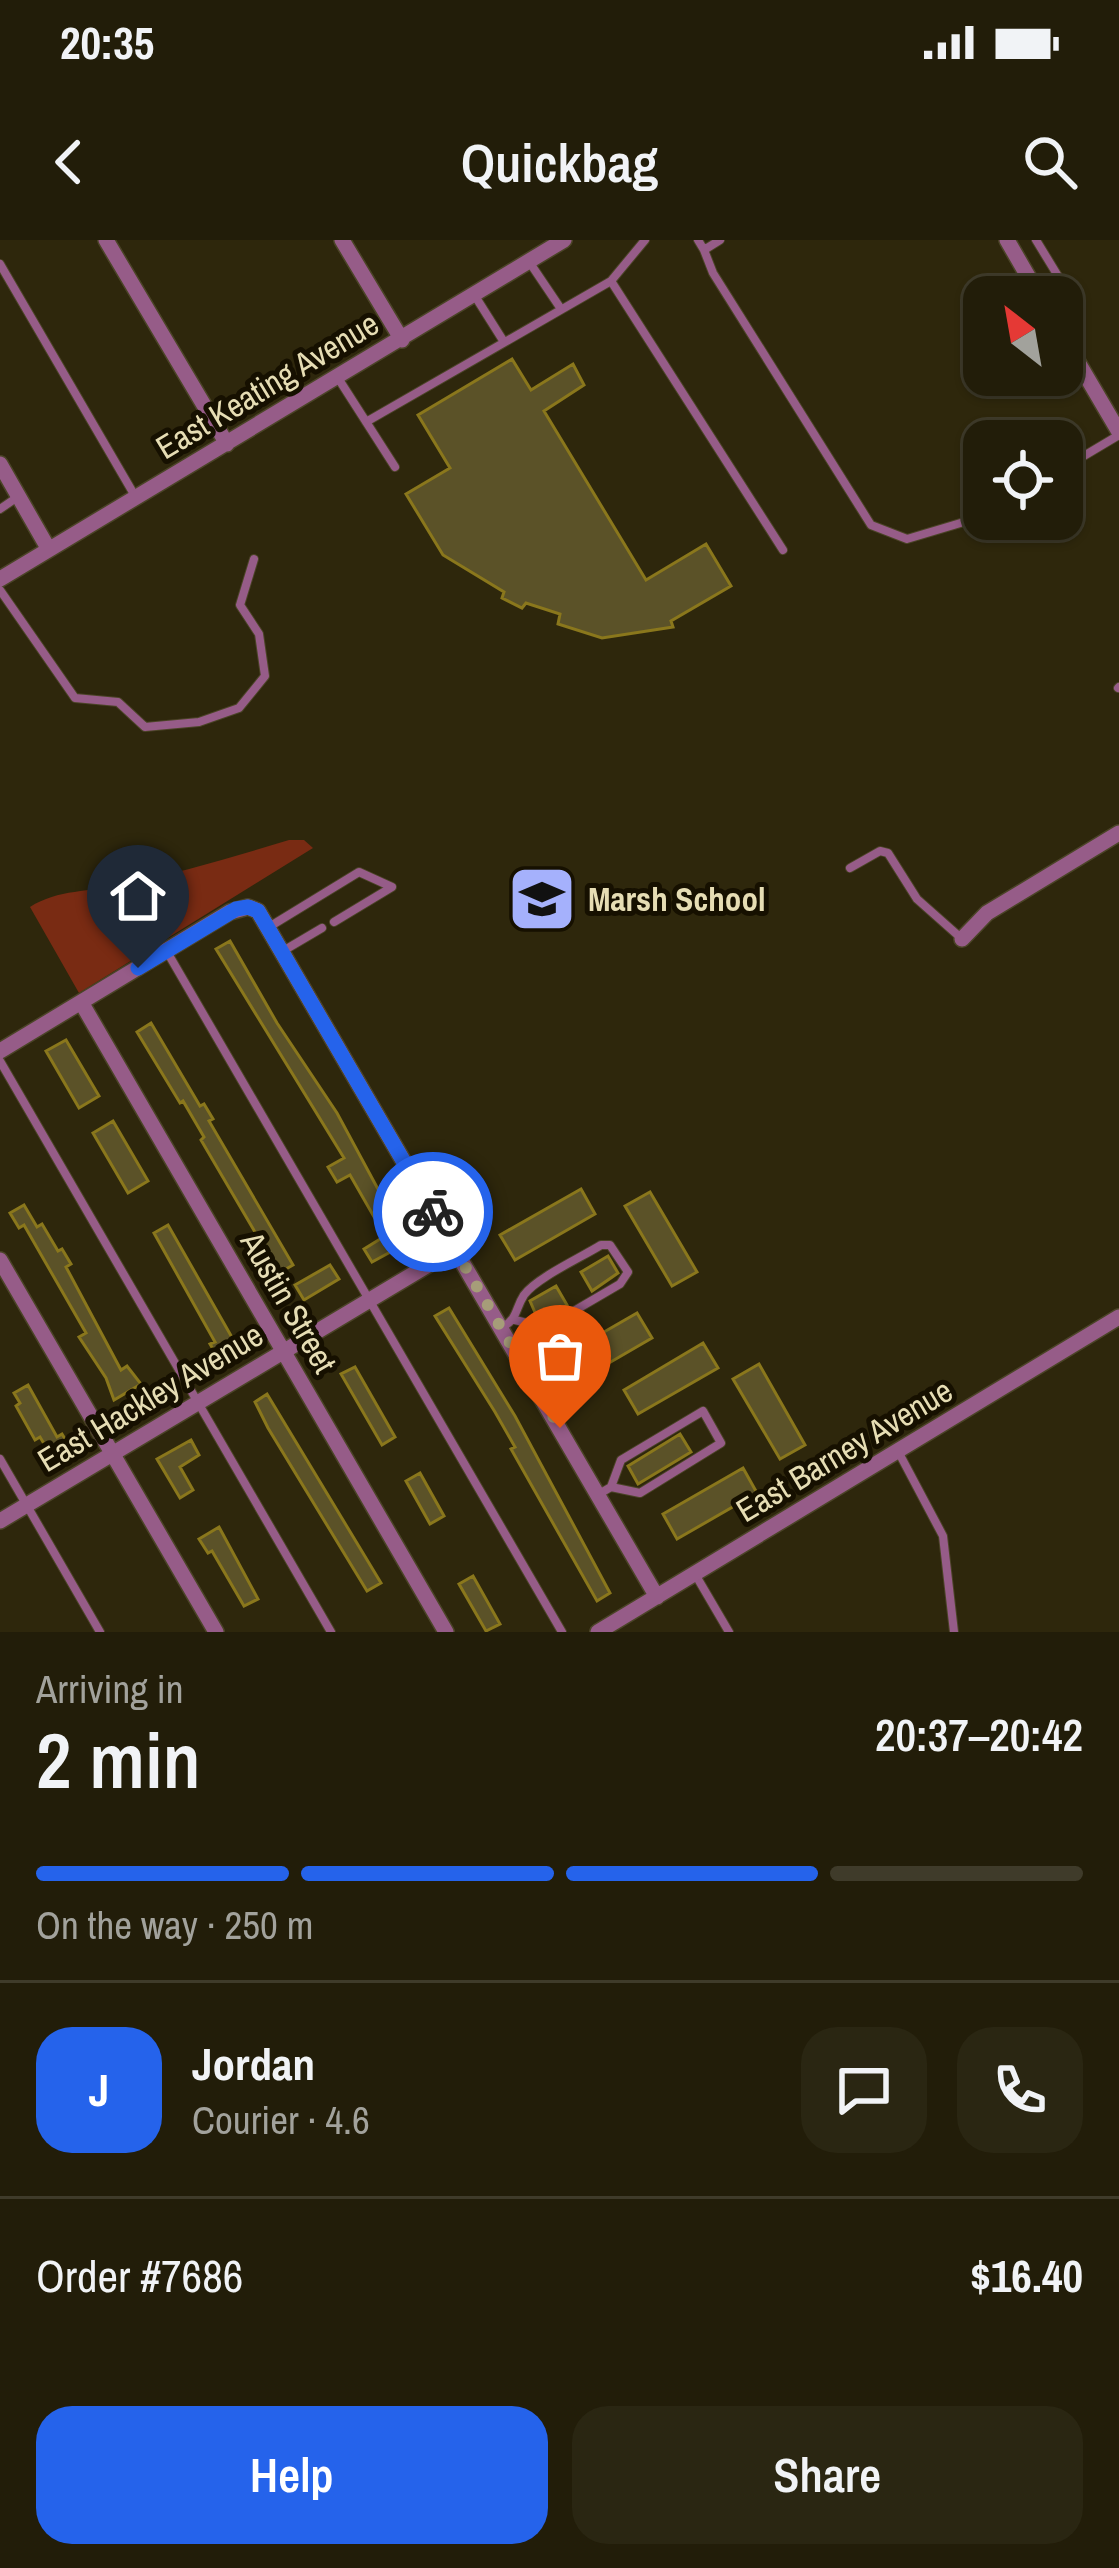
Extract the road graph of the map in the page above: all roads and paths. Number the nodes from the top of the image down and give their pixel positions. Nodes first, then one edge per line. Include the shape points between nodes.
1 (106, 240) edge
2 (342, 240) edge
3 (564, 240) edge
4 (645, 240) edge
5 (698, 240) edge
6 (720, 240) edge
7 (1007, 240) edge
8 (1036, 240) edge
9 (704, 250) junction
10 (529, 262) junction
11 (0, 264) edge
12 (1028, 276) edge
13 (1057, 276) edge
14 (611, 280) junction
15 (475, 295) junction
16 (561, 309) junction
17 (402, 340) junction
18 (504, 342) junction
19 (1083, 371) edge
20 (338, 378) junction
21 (366, 422) junction
22 (1119, 434) edge
23 (227, 444) junction
24 (1083, 456) edge
25 (0, 464) edge
26 (394, 467) dead end
27 (19, 496) junction
28 (136, 497) junction
29 (0, 509) edge
30 (963, 522) edge
31 (48, 548) junction
32 (783, 550) dead end
33 (254, 559) dead end
34 (0, 579) edge
35 (0, 590) edge
36 (1119, 832) edge
37 (850, 868) dead end
38 (334, 922) dead end
39 (269, 927) junction
40 (322, 928) dead end
41 (962, 939) joint
42 (166, 950) junction
43 (283, 951) junction
44 (81, 1002) junction
45 (0, 1051) edge
46 (0, 1061) edge
47 (455, 1249) junction
48 (0, 1260) edge
49 (370, 1300) junction
50 (1119, 1317) edge
51 (508, 1324) junction
52 (283, 1352) junction
53 (198, 1403) junction
54 (899, 1453) junction
55 (112, 1455) junction
56 (0, 1459) edge
57 (605, 1491) junction
58 (27, 1506) junction
59 (0, 1521) edge
60 (695, 1574) junction
61 (657, 1597) junction
62 (602, 1631) edge
63 (100, 1632) edge
64 (216, 1632) edge
65 (331, 1632) edge
66 (446, 1632) edge
67 (562, 1632) edge
68 (729, 1632) edge
69 (954, 1632) edge

1 - 23 street
2 - 17 street
3 - 10 street, East Keating Avenue
4 - 14 lane
5 - 9 lane
6 - 9 lane
7 - 12 street
8 - 13 lane
9 - 30 lane via 872,525 908,539
10 - 15 street, East Keating Avenue
10 - 16 lane
11 - 28 lane
14 - 16 lane
14 - 32 lane
15 - 17 street, East Keating Avenue
15 - 18 lane
16 - 18 lane
17 - 20 street, East Keating Avenue
18 - 21 lane
19 - 22 street
20 - 21 lane
20 - 23 street, East Keating Avenue
21 - 26 lane
22 - 24 lane
23 - 28 street, East Keating Avenue
25 - 27 street
27 - 29 lane
27 - 31 street
28 - 31 street, East Keating Avenue
31 - 34 street, East Keating Avenue
33 - 35 lane via 240,605 259,634 265,676 239,708 199,722 145,727 118,702 75,698
36 - 41 street via 987,913
37 - 41 lane via 888,853 917,899
38 - 39 lane via 392,887 359,872
39 - 42 street via 253,908 236,909
39 - 43 street
40 - 43 lane
42 - 44 street
42 - 49 lane
43 - 47 street
44 - 45 street
44 - 52 street, Austin Street
46 - 53 lane
47 - 49 street, East Hackley Avenue
47 - 51 street
48 - 55 street
49 - 52 street, East Hackley Avenue
49 - 67 lane
50 - 54 street, East Barney Avenue
51 - 51 lane via 524,1295 601,1245 610,1245 628,1272 543,1327
51 - 57 street
52 - 53 street, East Hackley Avenue
52 - 66 street, Austin Street
53 - 55 street, East Hackley Avenue
53 - 65 lane
54 - 60 street, East Barney Avenue
54 - 69 lane via 943,1536
55 - 58 street, East Hackley Avenue
55 - 64 street
56 - 58 lane
57 - 57 lane via 621,1460 704,1412 721,1442 640,1493
57 - 61 street
58 - 59 street, East Hackley Avenue
58 - 63 lane
60 - 61 street, East Barney Avenue
60 - 68 lane
61 - 62 street, East Barney Avenue

